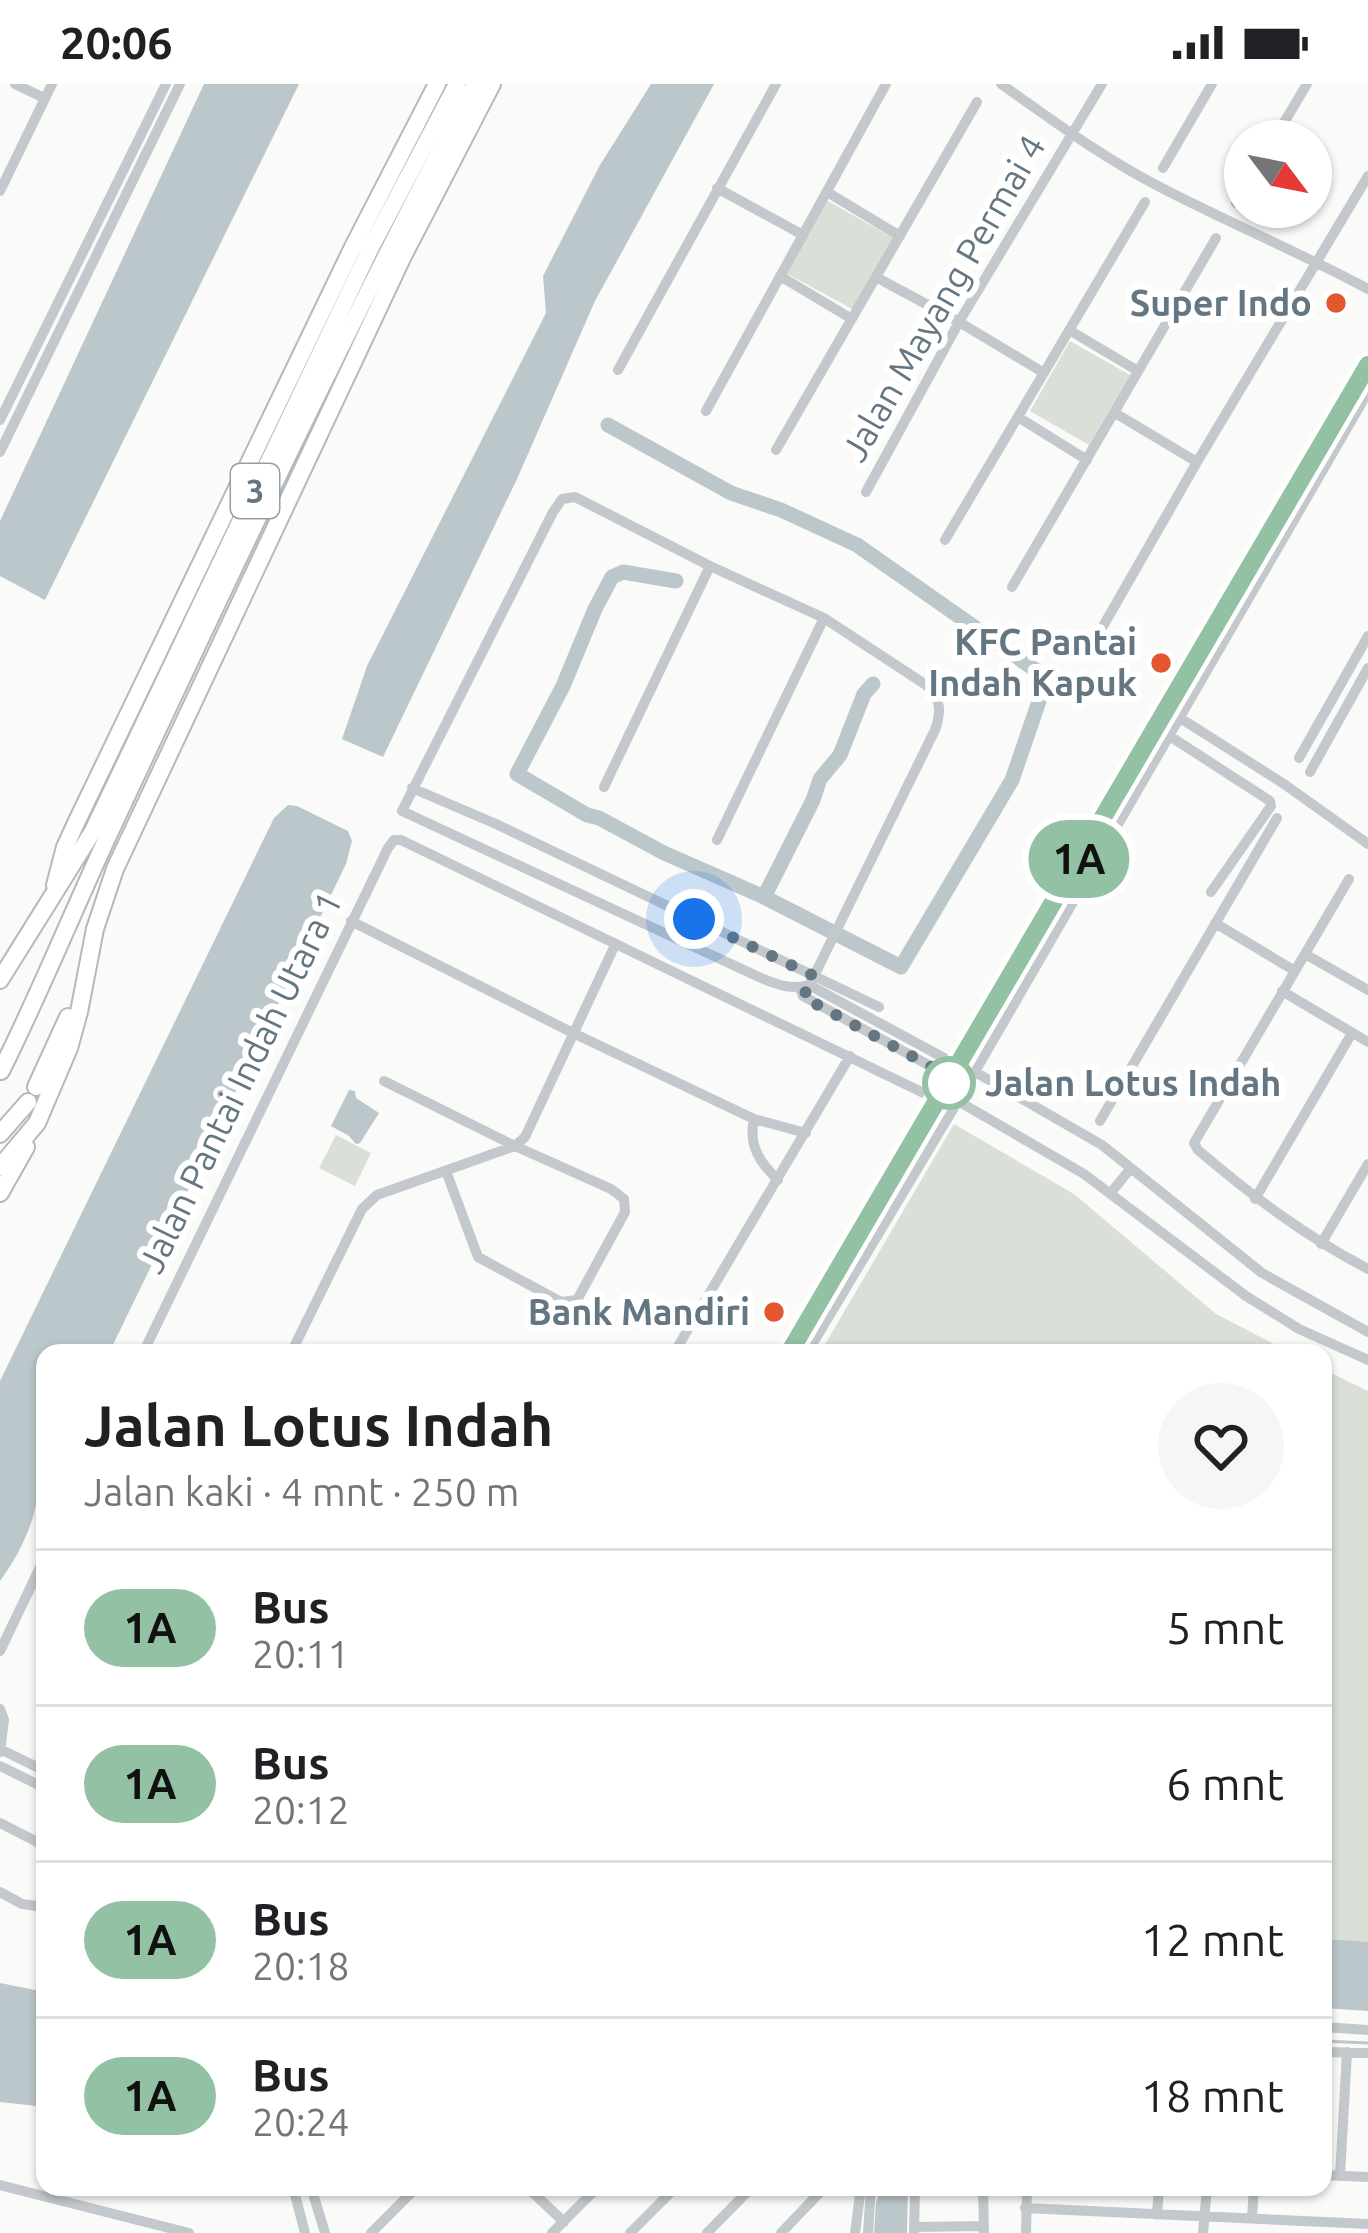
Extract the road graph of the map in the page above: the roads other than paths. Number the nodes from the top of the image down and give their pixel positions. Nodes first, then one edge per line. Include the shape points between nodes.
1 (15, 84) edge
2 (52, 84) edge
3 (166, 84) edge
4 (180, 84) edge
5 (437, 84) edge
6 (457, 84) edge
7 (475, 84) edge
8 (492, 84) edge
9 (776, 84) edge
10 (886, 84) edge
11 (1001, 84) edge
12 (1102, 84) edge
13 (1212, 84) edge
14 (1307, 84) edge
15 (44, 98) junction
16 (977, 103) dead end
17 (1286, 120) edge
18 (1072, 135) junction
19 (1163, 168) dead end
20 (1368, 176) edge
21 (717, 188) junction
22 (0, 191) edge
23 (827, 192) junction
24 (1145, 202) dead end
25 (803, 235) junction
26 (900, 236) junction
27 (1216, 238) dead end
28 (1318, 262) junction
29 (780, 276) junction
30 (876, 277) junction
31 (1368, 289) edge
32 (852, 319) junction
33 (959, 322) junction
34 (1069, 330) junction
35 (1368, 365) edge
36 (618, 370) dead end
37 (1138, 371) junction
38 (1044, 373) junction
39 (1368, 392) edge
40 (706, 411) dead end
41 (1114, 413) junction
42 (1018, 417) junction
43 (0, 420) edge
44 (776, 450) dead end
45 (0, 452) edge
46 (1087, 460) junction
47 (1197, 462) junction
48 (866, 492) dead end
49 (945, 540) dead end
50 (710, 566) junction
51 (1012, 587) dead end
52 (824, 619) junction
53 (1368, 636) edge
54 (1086, 656) dead end
55 (1368, 668) edge
56 (1166, 709) junction
57 (1180, 718) junction
58 (1156, 726) junction
59 (1170, 736) junction
60 (1299, 758) dead end
61 (1310, 772) dead end
62 (604, 787) dead end
63 (412, 788) junction
64 (1277, 818) dead end
65 (717, 840) dead end
66 (1368, 844) edge
67 (1349, 879) dead end
68 (1211, 892) dead end
69 (52, 897) junction
70 (351, 921) junction
71 (1215, 923) junction
72 (615, 945) junction
73 (1304, 954) junction
74 (1294, 970) junction
75 (87, 972) junction
76 (0, 980) edge
77 (806, 986) junction
78 (1282, 991) junction
79 (1368, 991) edge
80 (879, 1007) dead end
81 (574, 1033) junction
82 (1352, 1033) junction
83 (993, 1040) junction
84 (1368, 1042) edge
85 (850, 1057) junction
86 (1, 1071) edge
87 (955, 1072) junction
88 (975, 1072) junction
89 (384, 1081) dead end
90 (938, 1100) junction
91 (958, 1102) junction
92 (754, 1119) junction
93 (1100, 1121) dead end
94 (37, 1124) junction
95 (806, 1133) junction
96 (0, 1134) edge
97 (515, 1146) junction
98 (1368, 1164) edge
99 (0, 1167) edge
100 (1130, 1169) junction
101 (446, 1171) junction
102 (778, 1180) junction
103 (0, 1193) edge
104 (1110, 1194) junction
105 (1256, 1199) junction
106 (1321, 1244) junction
107 (1368, 1269) edge
108 (1368, 1332) edge
109 (147, 1344) edge
110 (295, 1344) edge
111 (679, 1344) edge
112 (794, 1344) edge
113 (812, 1344) edge
114 (1368, 1360) edge
115 (36, 1576) edge
116 (0, 1651) edge
117 (0, 1709) edge
118 (0, 1751) edge
119 (0, 1766) edge
120 (36, 1768) edge
121 (36, 1784) edge
122 (0, 1823) edge
123 (36, 1841) edge
124 (0, 1892) edge
125 (36, 1906) edge
126 (1332, 2028) edge
127 (1368, 2030) edge
128 (1332, 2052) edge
129 (1346, 2052) junction
130 (1368, 2053) edge
131 (1332, 2176) edge
132 (1340, 2176) junction
133 (1368, 2177) edge
134 (0, 2185) edge
135 (36, 2194) edge
136 (43, 2196) edge
137 (295, 2196) edge
138 (313, 2196) edge
139 (408, 2196) edge
140 (537, 2196) edge
141 (589, 2196) edge
142 (667, 2196) edge
143 (743, 2196) edge
144 (816, 2196) edge
145 (860, 2196) edge
146 (871, 2196) edge
147 (915, 2196) edge
148 (983, 2196) edge
149 (1025, 2196) edge
150 (1158, 2196) edge
151 (1206, 2196) edge
152 (1253, 2196) edge
153 (1025, 2208) junction
154 (1157, 2215) junction
155 (1205, 2217) junction
156 (1252, 2218) junction
157 (564, 2222) junction
158 (1368, 2224) edge
159 (984, 2229) edge
160 (914, 2230) edge
161 (188, 2233) edge
162 (304, 2233) edge
163 (325, 2233) edge
164 (371, 2233) edge
165 (553, 2233) edge
166 (630, 2233) edge
167 (707, 2233) edge
168 (781, 2233) edge
169 (855, 2233) edge
170 (868, 2233) edge
171 (1025, 2233) edge
172 (1203, 2233) edge

1 - 15 street
2 - 15 street
3 - 43 street
4 - 45 street
5 - 69 highway, 3 via 77,821
6 - 69 highway, 3 via 93,831
7 - 86 highway, 3 via 386,254
8 - 75 highway, 3 via 115,868
9 - 21 street
10 - 23 street
11 - 18 street
12 - 18 street, Jalan Mayang Permai 4
13 - 19 street
14 - 17 street
15 - 22 street
16 - 26 street
18 - 28 street
18 - 33 street, Jalan Mayang Permai 4
20 - 28 street
21 - 25 street
21 - 36 street
23 - 25 street
23 - 26 street
24 - 34 street
25 - 29 street
26 - 30 street
27 - 37 street
28 - 31 street
28 - 47 street
29 - 32 street
29 - 40 street
30 - 32 street
30 - 33 street
32 - 44 street
33 - 38 street
33 - 48 street, Jalan Mayang Permai 4
34 - 37 street
34 - 38 street
35 - 56 street
37 - 41 street
38 - 42 street
39 - 57 street
41 - 46 street
41 - 47 street
42 - 46 street
42 - 49 street
46 - 51 street
47 - 54 street
50 - 52 street
50 - 62 street
50 - 63 street via 575,497 562,499
52 - 65 street
52 - 77 street via 933,690 940,716
53 - 60 street
55 - 61 street
56 - 57 street
56 - 58 street
57 - 59 street
57 - 66 street
58 - 59 street
58 - 87 street
59 - 68 street via 1270,801
59 - 83 street
63 - 77 street
63 - 77 street via 402,812 761,978
64 - 71 street
67 - 73 street
69 - 76 highway, 3
70 - 72 street, Jalan Pantai Indah Utara 1 via 388,848 401,840
70 - 81 street
70 - 109 street, Jalan Pantai Indah Utara 1
71 - 74 street
71 - 93 street
72 - 81 street
72 - 85 street
73 - 74 street
73 - 79 street
74 - 78 street
75 - 94 highway, 3 via 69,1048
75 - 96 highway via 32,1095
77 - 80 street
77 - 87 street
78 - 82 street
78 - 105 street via 1195,1143
81 - 92 street
81 - 97 street
82 - 84 street
82 - 105 street
83 - 87 street
83 - 88 street
85 - 90 street
85 - 95 street
87 - 90 street
88 - 91 street
88 - 100 street via 1075,1127
89 - 97 street
90 - 112 street
91 - 104 street
91 - 113 street
92 - 95 street
92 - 102 street via 754,1148
94 - 99 highway, 3
94 - 103 highway
95 - 102 street
97 - 101 street
97 - 101 street via 623,1199 625,1212 577,1300 561,1302 478,1257
98 - 106 street
100 - 104 street
100 - 108 street via 1262,1274
101 - 110 street via 377,1195 362,1209
102 - 111 street
104 - 114 street via 1246,1296
105 - 106 street
106 - 107 street
115 - 116 street
117 - 118 street
118 - 120 street
119 - 121 street
122 - 123 street
124 - 125 street
126 - 127 street
128 - 129 street
129 - 130 street
129 - 132 street
131 - 132 street
132 - 133 street
134 - 135 street
136 - 161 street
137 - 162 street
138 - 163 street
139 - 164 street
140 - 157 street
141 - 157 street
142 - 166 street
143 - 167 street
144 - 168 street
145 - 169 street
146 - 170 street
147 - 160 street
148 - 159 street
149 - 153 street
150 - 154 street
151 - 155 street
152 - 156 street
153 - 154 street
153 - 171 street
154 - 155 street
155 - 156 street
155 - 172 street
156 - 158 street
157 - 165 street
159 - 160 street

